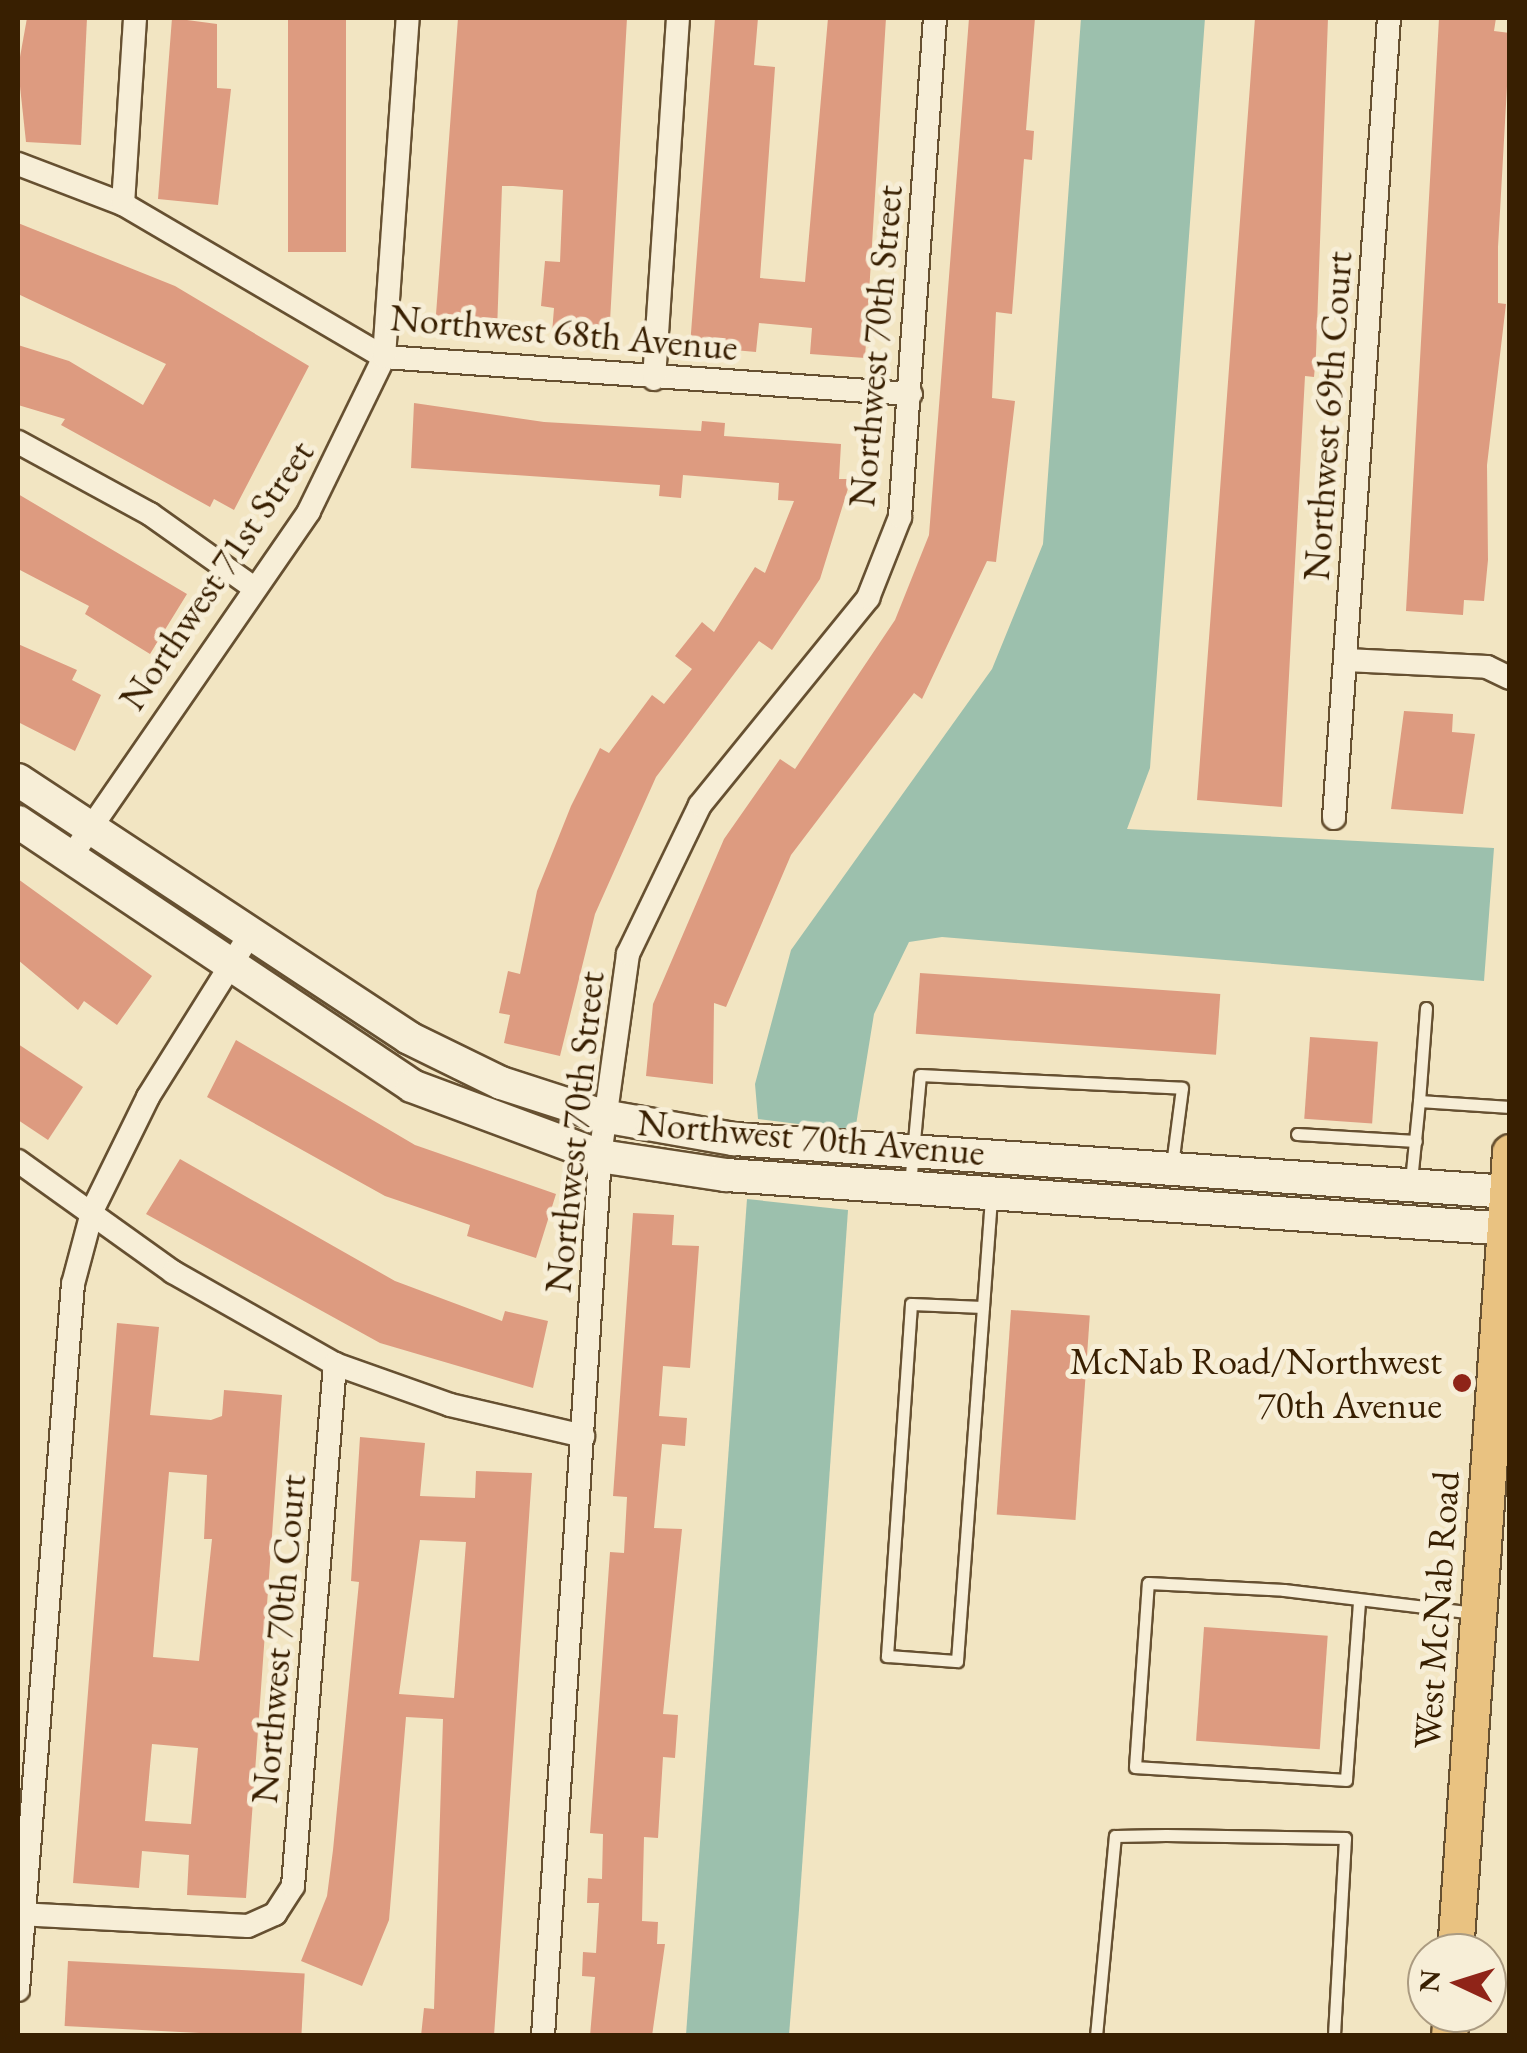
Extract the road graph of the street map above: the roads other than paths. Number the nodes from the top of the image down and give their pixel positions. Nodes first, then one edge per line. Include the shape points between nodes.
1 (135, 18) edge
2 (408, 18) edge
3 (678, 18) edge
4 (935, 18) edge
5 (1389, 18) edge
6 (18, 164) edge
7 (122, 204) junction
8 (384, 358) junction
9 (654, 378) junction
10 (911, 394) junction
11 (18, 442) edge
12 (254, 588) junction
13 (1346, 660) junction
14 (1510, 678) edge
15 (18, 780) edge
16 (1334, 818) dead end
17 (18, 822) edge
18 (86, 828) junction
19 (70, 858) junction
20 (248, 939) junction
21 (227, 969) junction
22 (1426, 1008) dead end
23 (1419, 1100) junction
24 (1510, 1107) edge
25 (603, 1116) junction
26 (1297, 1134) dead end
27 (1416, 1141) junction
28 (912, 1152) junction
29 (1510, 1152) edge
30 (600, 1156) junction
31 (18, 1161) edge
32 (1172, 1165) junction
33 (910, 1185) junction
34 (1410, 1186) junction
35 (1508, 1191) edge
36 (991, 1195) junction
37 (92, 1209) junction
38 (1507, 1229) edge
39 (982, 1307) junction
40 (335, 1364) junction
41 (582, 1436) junction
42 (1359, 1602) junction
43 (1477, 1613) junction
44 (20, 1915) edge
45 (1456, 1933) edge
46 (18, 1990) edge
47 (543, 2036) edge
48 (1096, 2036) edge
49 (1334, 2036) edge

1 - 7 street
2 - 8 street, Northwest 71st Street
3 - 9 street
4 - 10 street, Northwest 70th Street
5 - 13 street, Northwest 69th Court
6 - 7 street, Northwest 68th Avenue
7 - 8 street, Northwest 68th Avenue
8 - 9 street, Northwest 68th Avenue
8 - 12 street, Northwest 71st Street via 309,511
9 - 10 street, Northwest 68th Avenue
10 - 25 street, Northwest 70th Street via 900,517 868,598 750,732 662,876 628,954
11 - 12 street via 150,514
12 - 18 street, Northwest 71st Street
13 - 14 street via 1488,667
13 - 16 street, Northwest 69th Court
15 - 18 street, Northwest 70th Avenue
17 - 19 street, Northwest 70th Avenue
18 - 19 street, Northwest 71st Street
18 - 20 street, Northwest 70th Avenue
19 - 21 street, Northwest 70th Avenue
20 - 21 street
20 - 25 street, Northwest 70th Avenue via 410,1038 501,1083
21 - 30 street, Northwest 70th Avenue via 412,1086
21 - 37 street
22 - 23 lane
23 - 24 lane
23 - 27 lane
25 - 28 street, Northwest 70th Avenue via 734,1139
25 - 30 street, Northwest 70th Street
26 - 27 lane
27 - 34 lane
28 - 32 street, Northwest 70th Avenue
28 - 32 lane via 920,1074 1182,1088
28 - 33 lane
29 - 35 main road, West McNab Road
30 - 33 street, Northwest 70th Avenue via 726,1175
30 - 41 street, Northwest 70th Street
31 - 37 street
32 - 34 street, Northwest 70th Avenue
33 - 36 street, Northwest 70th Avenue
34 - 35 street, Northwest 70th Avenue
35 - 38 main road, West McNab Road
36 - 38 street, Northwest 70th Avenue
36 - 39 lane
37 - 40 street via 173,1272
37 - 44 street via 61,1359
38 - 43 main road, West McNab Road
39 - 39 lane via 957,1660 887,1656 911,1304
40 - 41 street via 450,1406
40 - 44 street, Northwest 70th Court via 293,1886 275,1914 248,1926
41 - 47 street, Northwest 70th Street
42 - 42 lane via 1148,1583 1135,1766 1346,1780
42 - 43 lane
43 - 45 main road, West McNab Road
44 - 46 street
48 - 49 lane via 1115,1836 1345,1838

